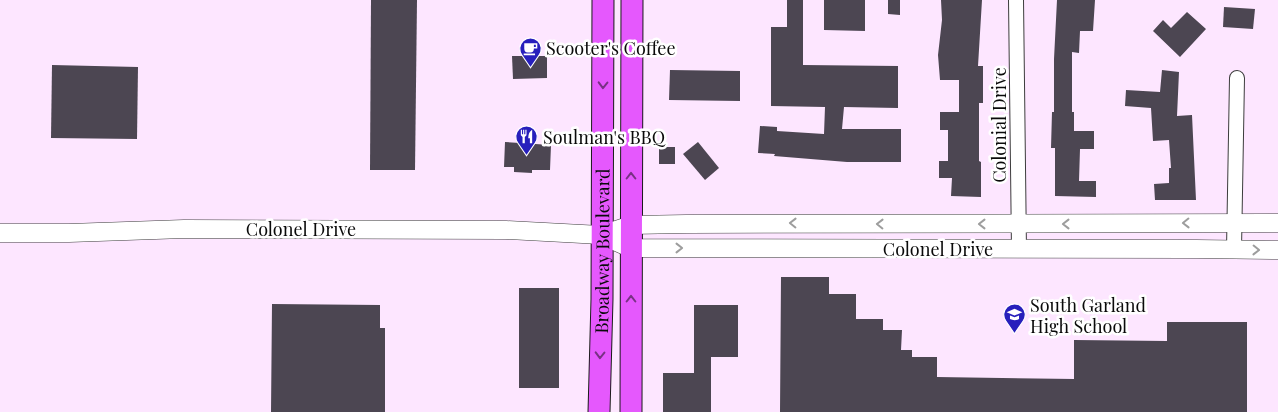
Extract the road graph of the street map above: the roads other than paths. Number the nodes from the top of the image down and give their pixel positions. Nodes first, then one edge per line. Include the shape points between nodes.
1 (603, 0) edge
2 (632, 0) edge
3 (1016, 0) edge
4 (602, 36) junction
5 (632, 37) junction
6 (1237, 78) dead end
7 (1235, 222) junction
8 (1278, 223) edge
9 (1018, 224) junction
10 (631, 225) junction
11 (0, 233) edge
12 (601, 235) junction
13 (630, 248) junction
14 (1234, 249) junction
15 (1018, 250) junction
16 (1278, 250) edge
17 (599, 412) edge
18 (631, 412) edge

1 - 4 main road, Broadway Boulevard
2 - 5 main road, Broadway Boulevard
3 - 9 street, Colonial Drive
4 - 5 main road
4 -> 12 main road, Broadway Boulevard
10 -> 5 main road, Broadway Boulevard
6 - 7 street
7 - 8 street, Colonel Drive
7 -> 9 street, Colonel Drive
7 - 14 street
9 -> 10 street, Colonel Drive
9 - 15 street, Colonial Drive
10 - 12 street, Colonel Drive
10 - 13 main road, Broadway Boulevard
11 - 12 street, Colonel Drive via 422,229
12 - 13 street, Colonel Drive
12 -> 17 main road, Broadway Boulevard
13 -> 15 street, Colonel Drive
18 -> 13 main road, Broadway Boulevard
14 - 15 street, Colonel Drive
14 -> 16 street, Colonel Drive

